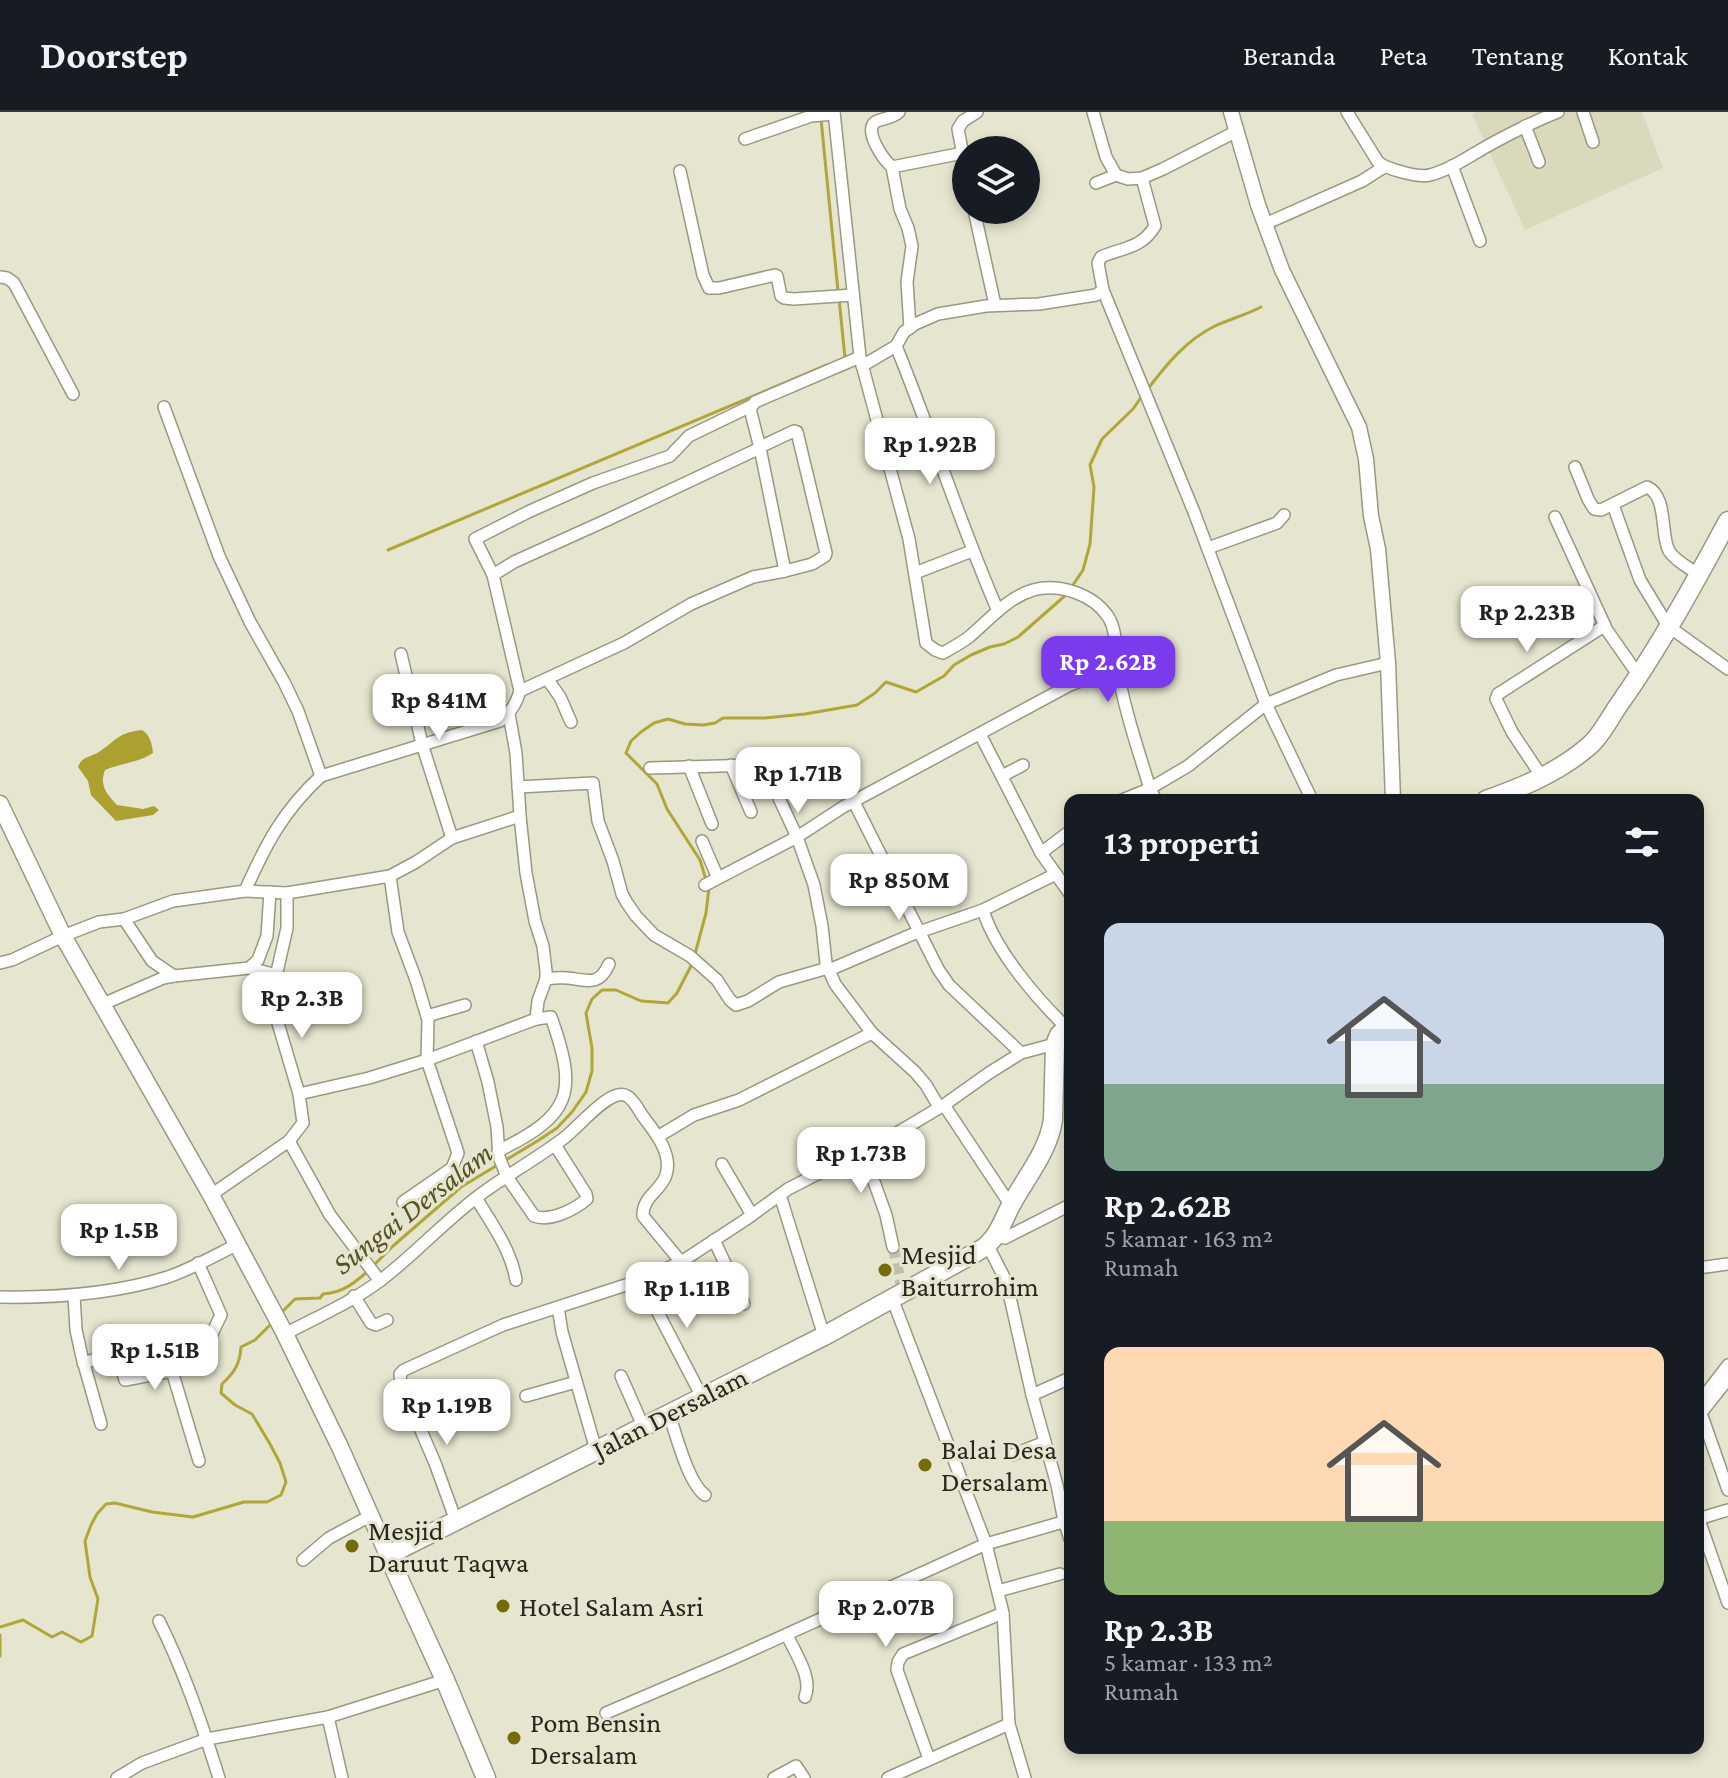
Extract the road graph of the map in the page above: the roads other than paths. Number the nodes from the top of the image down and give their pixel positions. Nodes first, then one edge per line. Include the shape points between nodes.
1 (899, 112) edge
2 (977, 112) edge
3 (1093, 112) edge
4 (1231, 112) edge
5 (1347, 112) edge
6 (1558, 112) edge
7 (1583, 112) edge
8 (828, 114) edge
9 (1525, 126) junction
10 (1237, 131) junction
11 (959, 136) edge
12 (745, 139) dead end
13 (1593, 142) dead end
14 (952, 155) edge
15 (1539, 162) dead end
16 (1452, 166) junction
17 (892, 167) junction
18 (1384, 167) junction
19 (680, 171) dead end
20 (1116, 175) junction
21 (1142, 178) junction
22 (1096, 183) dead end
23 (977, 224) edge
24 (1265, 224) junction
25 (1480, 241) dead end
26 (0, 277) edge
27 (1103, 290) junction
28 (849, 295) junction
29 (995, 305) junction
30 (910, 328) junction
31 (896, 346) junction
32 (861, 361) junction
33 (73, 394) dead end
34 (751, 406) junction
35 (164, 407) dead end
36 (760, 447) junction
37 (1575, 467) dead end
38 (1613, 505) junction
39 (1284, 515) dead end
40 (1555, 517) dead end
41 (1728, 521) edge
42 (1208, 548) junction
43 (972, 551) junction
44 (785, 571) junction
45 (915, 573) junction
46 (493, 575) junction
47 (1699, 575) junction
48 (998, 611) junction
49 (1605, 626) junction
50 (1668, 626) junction
51 (401, 654) dead end
52 (1388, 663) junction
53 (1118, 666) junction
54 (1728, 669) edge
55 (1639, 676) junction
56 (548, 680) junction
57 (520, 691) junction
58 (1266, 704) junction
59 (509, 714) junction
60 (571, 722) dead end
61 (980, 734) junction
62 (422, 744) junction
63 (731, 765) junction
64 (1023, 765) dead end
65 (689, 766) junction
66 (650, 768) dead end
67 (321, 776) junction
68 (1002, 776) junction
69 (1542, 777) junction
70 (518, 787) junction
71 (1149, 789) junction
72 (1137, 794) edge
73 (1152, 794) edge
74 (1309, 794) edge
75 (1393, 794) edge
76 (1503, 794) edge
77 (854, 802) junction
78 (0, 804) edge
79 (751, 812) dead end
80 (520, 816) junction
81 (712, 824) dead end
82 (1064, 836) edge
83 (797, 837) junction
84 (452, 838) junction
85 (702, 841) dead end
86 (1041, 853) junction
87 (1056, 874) junction
88 (390, 876) junction
89 (718, 878) junction
90 (705, 885) dead end
91 (1064, 885) edge
92 (245, 891) junction
93 (270, 892) junction
94 (287, 893) junction
95 (983, 910) junction
96 (124, 919) junction
97 (918, 933) junction
98 (63, 936) junction
99 (0, 963) edge
100 (609, 964) dead end
101 (249, 968) junction
102 (828, 969) junction
103 (277, 975) junction
104 (174, 976) junction
105 (546, 979) junction
106 (103, 1004) junction
107 (465, 1005) dead end
108 (427, 1016) junction
109 (536, 1019) junction
110 (1064, 1023) edge
111 (1064, 1030) edge
112 (872, 1033) junction
113 (476, 1041) junction
114 (1055, 1044) junction
115 (1021, 1053) junction
116 (427, 1060) junction
117 (299, 1094) junction
118 (941, 1106) junction
119 (659, 1136) junction
120 (289, 1141) junction
121 (555, 1145) junction
122 (863, 1151) junction
123 (502, 1163) junction
124 (722, 1164) dead end
125 (211, 1195) junction
126 (780, 1195) junction
127 (476, 1198) junction
128 (403, 1202) dead end
129 (1011, 1206) junction
130 (1064, 1208) edge
131 (752, 1215) junction
132 (714, 1240) junction
133 (991, 1240) junction
134 (236, 1245) junction
135 (893, 1247) tunnel mouth
136 (681, 1262) junction
137 (198, 1263) junction
138 (1728, 1264) edge
139 (1704, 1267) edge
140 (376, 1276) junction
141 (516, 1280) dead end
142 (641, 1280) junction
143 (899, 1293) junction
144 (74, 1295) junction
145 (354, 1296) junction
146 (0, 1297) edge
147 (744, 1304) dead end
148 (558, 1307) junction
149 (387, 1320) dead end
150 (284, 1332) junction
151 (824, 1336) junction
152 (206, 1346) dead end
153 (83, 1363) junction
154 (1728, 1365) edge
155 (621, 1376) dead end
156 (1728, 1379) edge
157 (1064, 1381) edge
158 (576, 1382) junction
159 (1032, 1395) junction
160 (526, 1396) dead end
161 (702, 1397) junction
162 (1704, 1403) edge
163 (1704, 1405) edge
164 (669, 1414) junction
165 (101, 1424) dead end
166 (1704, 1425) edge
167 (643, 1426) junction
168 (1045, 1442) junction
169 (596, 1450) junction
170 (1012, 1455) dead end
171 (199, 1461) dead end
172 (1728, 1490) edge
173 (705, 1495) dead end
174 (1064, 1510) edge
175 (1728, 1510) edge
176 (370, 1516) junction
177 (1704, 1517) edge
178 (456, 1521) junction
179 (1064, 1521) edge
180 (1704, 1536) edge
181 (986, 1544) junction
182 (388, 1555) junction
183 (303, 1560) dead end
184 (1060, 1574) dead end
185 (998, 1591) junction
186 (1728, 1603) edge
187 (1003, 1613) junction
188 (159, 1621) dead end
189 (787, 1635) junction
190 (445, 1680) junction
191 (805, 1697) dead end
192 (606, 1713) dead end
193 (328, 1717) junction
194 (1009, 1724) junction
195 (207, 1739) junction
196 (929, 1759) junction
197 (125, 1776) edge
198 (219, 1778) edge
199 (342, 1778) edge
200 (486, 1778) edge
201 (774, 1778) edge
202 (804, 1778) edge
203 (888, 1778) edge
204 (1025, 1778) edge

1 - 17 street via 872,126 879,152
2 - 11 street via 963,121
3 - 20 street
4 - 10 street
5 - 18 street
6 - 9 street
7 - 13 street
8 - 12 street
8 - 28 street
9 - 15 street
9 - 16 street
10 - 21 street
10 - 24 street
14 - 17 street
16 - 18 street via 1427,176
16 - 25 street
17 - 30 street via 912,246 907,282
18 - 24 street
19 - 28 street via 709,288 775,275 784,298
20 - 21 street
20 - 22 street
21 - 27 street via 1155,226 1133,246 1101,257
23 - 29 street
24 - 52 street via 1359,427
26 - 33 street via 14,283
27 - 29 street via 1039,304
27 - 42 street
28 - 32 street
29 - 30 street via 938,314
30 - 31 street
31 - 32 street
31 - 43 street
32 - 34 street
32 - 45 street
34 - 36 street
34 - 46 street via 689,436 670,456 593,483 475,539
35 - 67 street via 219,556 298,711
36 - 44 street
36 - 44 street via 797,432 826,553 815,563
36 - 46 street
37 - 38 street via 1594,509
38 - 47 street via 1647,487 1653,490 1669,550
38 - 50 street via 1640,580
39 - 42 street via 1277,523
40 - 49 street
41 - 47 main road
42 - 58 street
43 - 45 street
43 - 48 street
44 - 56 street via 753,577 691,604
45 - 48 street via 926,643 935,650 943,653 967,639
46 - 57 street
47 - 50 main road
48 - 53 street via 1032,590 1077,593 1092,600 1110,620
49 - 55 street
49 - 69 street via 1496,696
50 - 54 street
50 - 55 main road
51 - 62 street
52 - 58 street via 1336,675
52 - 75 street
53 - 61 street via 1068,686
53 - 71 street
55 - 69 main road via 1592,743
56 - 57 street
56 - 60 street
57 - 59 street
58 - 71 street via 1188,766
58 - 74 street
59 - 62 street
59 - 70 street
61 - 68 street
61 - 77 street
62 - 67 street
62 - 84 street
63 - 65 street
63 - 79 street
63 - 83 street via 766,770
64 - 68 street
65 - 66 street
65 - 81 street
67 - 92 street via 280,821
68 - 86 street
69 - 76 main road
70 - 80 street
70 - 102 street via 593,783 598,821 622,894 636,916 717,980 736,1005 779,982
71 - 72 street
71 - 73 street
77 - 83 street
77 - 97 street
78 - 98 main road
80 - 84 street
80 - 105 street
82 - 86 street
83 - 89 street
83 - 102 street via 814,885
84 - 88 street
85 - 89 street
86 - 87 street
87 - 91 street
87 - 95 street
88 - 94 street
88 - 108 street via 398,932
89 - 90 street
92 - 93 street
92 - 96 street via 173,901
93 - 94 street
93 - 101 street via 267,936
94 - 103 street via 287,928
95 - 97 street
95 - 110 street via 1003,952 1046,1008
96 - 98 street
96 - 104 street via 152,961
97 - 102 street
97 - 115 street via 949,985
98 - 99 street
98 - 106 main road
100 - 105 street via 592,981
101 - 103 street
101 - 104 street
102 - 112 street
103 - 117 street via 275,1013
104 - 106 street
105 - 109 street
106 - 125 main road
107 - 108 street
108 - 116 street
109 - 113 street
109 - 123 street via 551,1017 566,1095 558,1110
111 - 114 main road
112 - 118 street via 915,1072
112 - 119 street
113 - 116 street
113 - 123 street
114 - 115 street
114 - 129 main road via 1051,1132
115 - 118 street
116 - 117 street
116 - 128 street via 458,1153 452,1168
117 - 120 street via 303,1123
118 - 122 street
118 - 129 street
119 - 121 street via 623,1094 602,1103
119 - 136 street via 668,1172 644,1203 643,1216
120 - 125 street
120 - 140 street via 324,1206
121 - 123 street via 533,1162
121 - 123 street via 587,1199 553,1216 535,1217
122 - 126 street
122 - 135 street
123 - 127 street
124 - 131 street
125 - 134 main road
126 - 131 street
126 - 151 street
127 - 140 street
127 - 141 street via 507,1251
129 - 133 main road
130 - 133 street
131 - 132 street
132 - 136 street
132 - 147 street
133 - 143 main road, Jalan Dersalam
133 - 159 street
134 - 137 street
134 - 150 main road
136 - 142 street
137 - 144 street via 122,1290
137 - 152 street via 221,1315
138 - 139 street
140 - 145 street
142 - 148 street
142 - 161 street
143 - 151 main road, Jalan Dersalam
143 - 181 street
144 - 146 street
144 - 153 street
145 - 149 street via 371,1323
145 - 150 street
148 - 158 street
148 - 178 street via 503,1325 400,1374
150 - 176 main road
151 - 161 main road, Jalan Dersalam
153 - 165 street
153 - 171 street via 117,1353 125,1380 172,1371
154 - 162 street
155 - 167 street
156 - 163 street
157 - 159 street
158 - 160 street
158 - 169 street
159 - 168 street
161 - 164 main road, Jalan Dersalam
164 - 167 main road, Jalan Dersalam
164 - 173 street via 690,1474
166 - 172 street
167 - 169 main road, Jalan Dersalam
168 - 170 street
168 - 174 street
169 - 178 main road, Jalan Dersalam
175 - 177 street
176 - 182 main road
176 - 183 street via 329,1538
178 - 182 main road, Jalan Dersalam
179 - 181 street
180 - 186 street
181 - 185 street
181 - 189 street
182 - 190 main road
184 - 185 street
185 - 187 street
187 - 194 street
187 - 196 street via 903,1654 898,1662
188 - 195 street
189 - 191 street via 807,1682
189 - 192 street
190 - 193 street
190 - 200 main road
193 - 195 street
193 - 199 street
194 - 196 street
194 - 204 street
195 - 197 street via 142,1763
195 - 198 street
196 - 203 street
201 - 202 street via 796,1766

